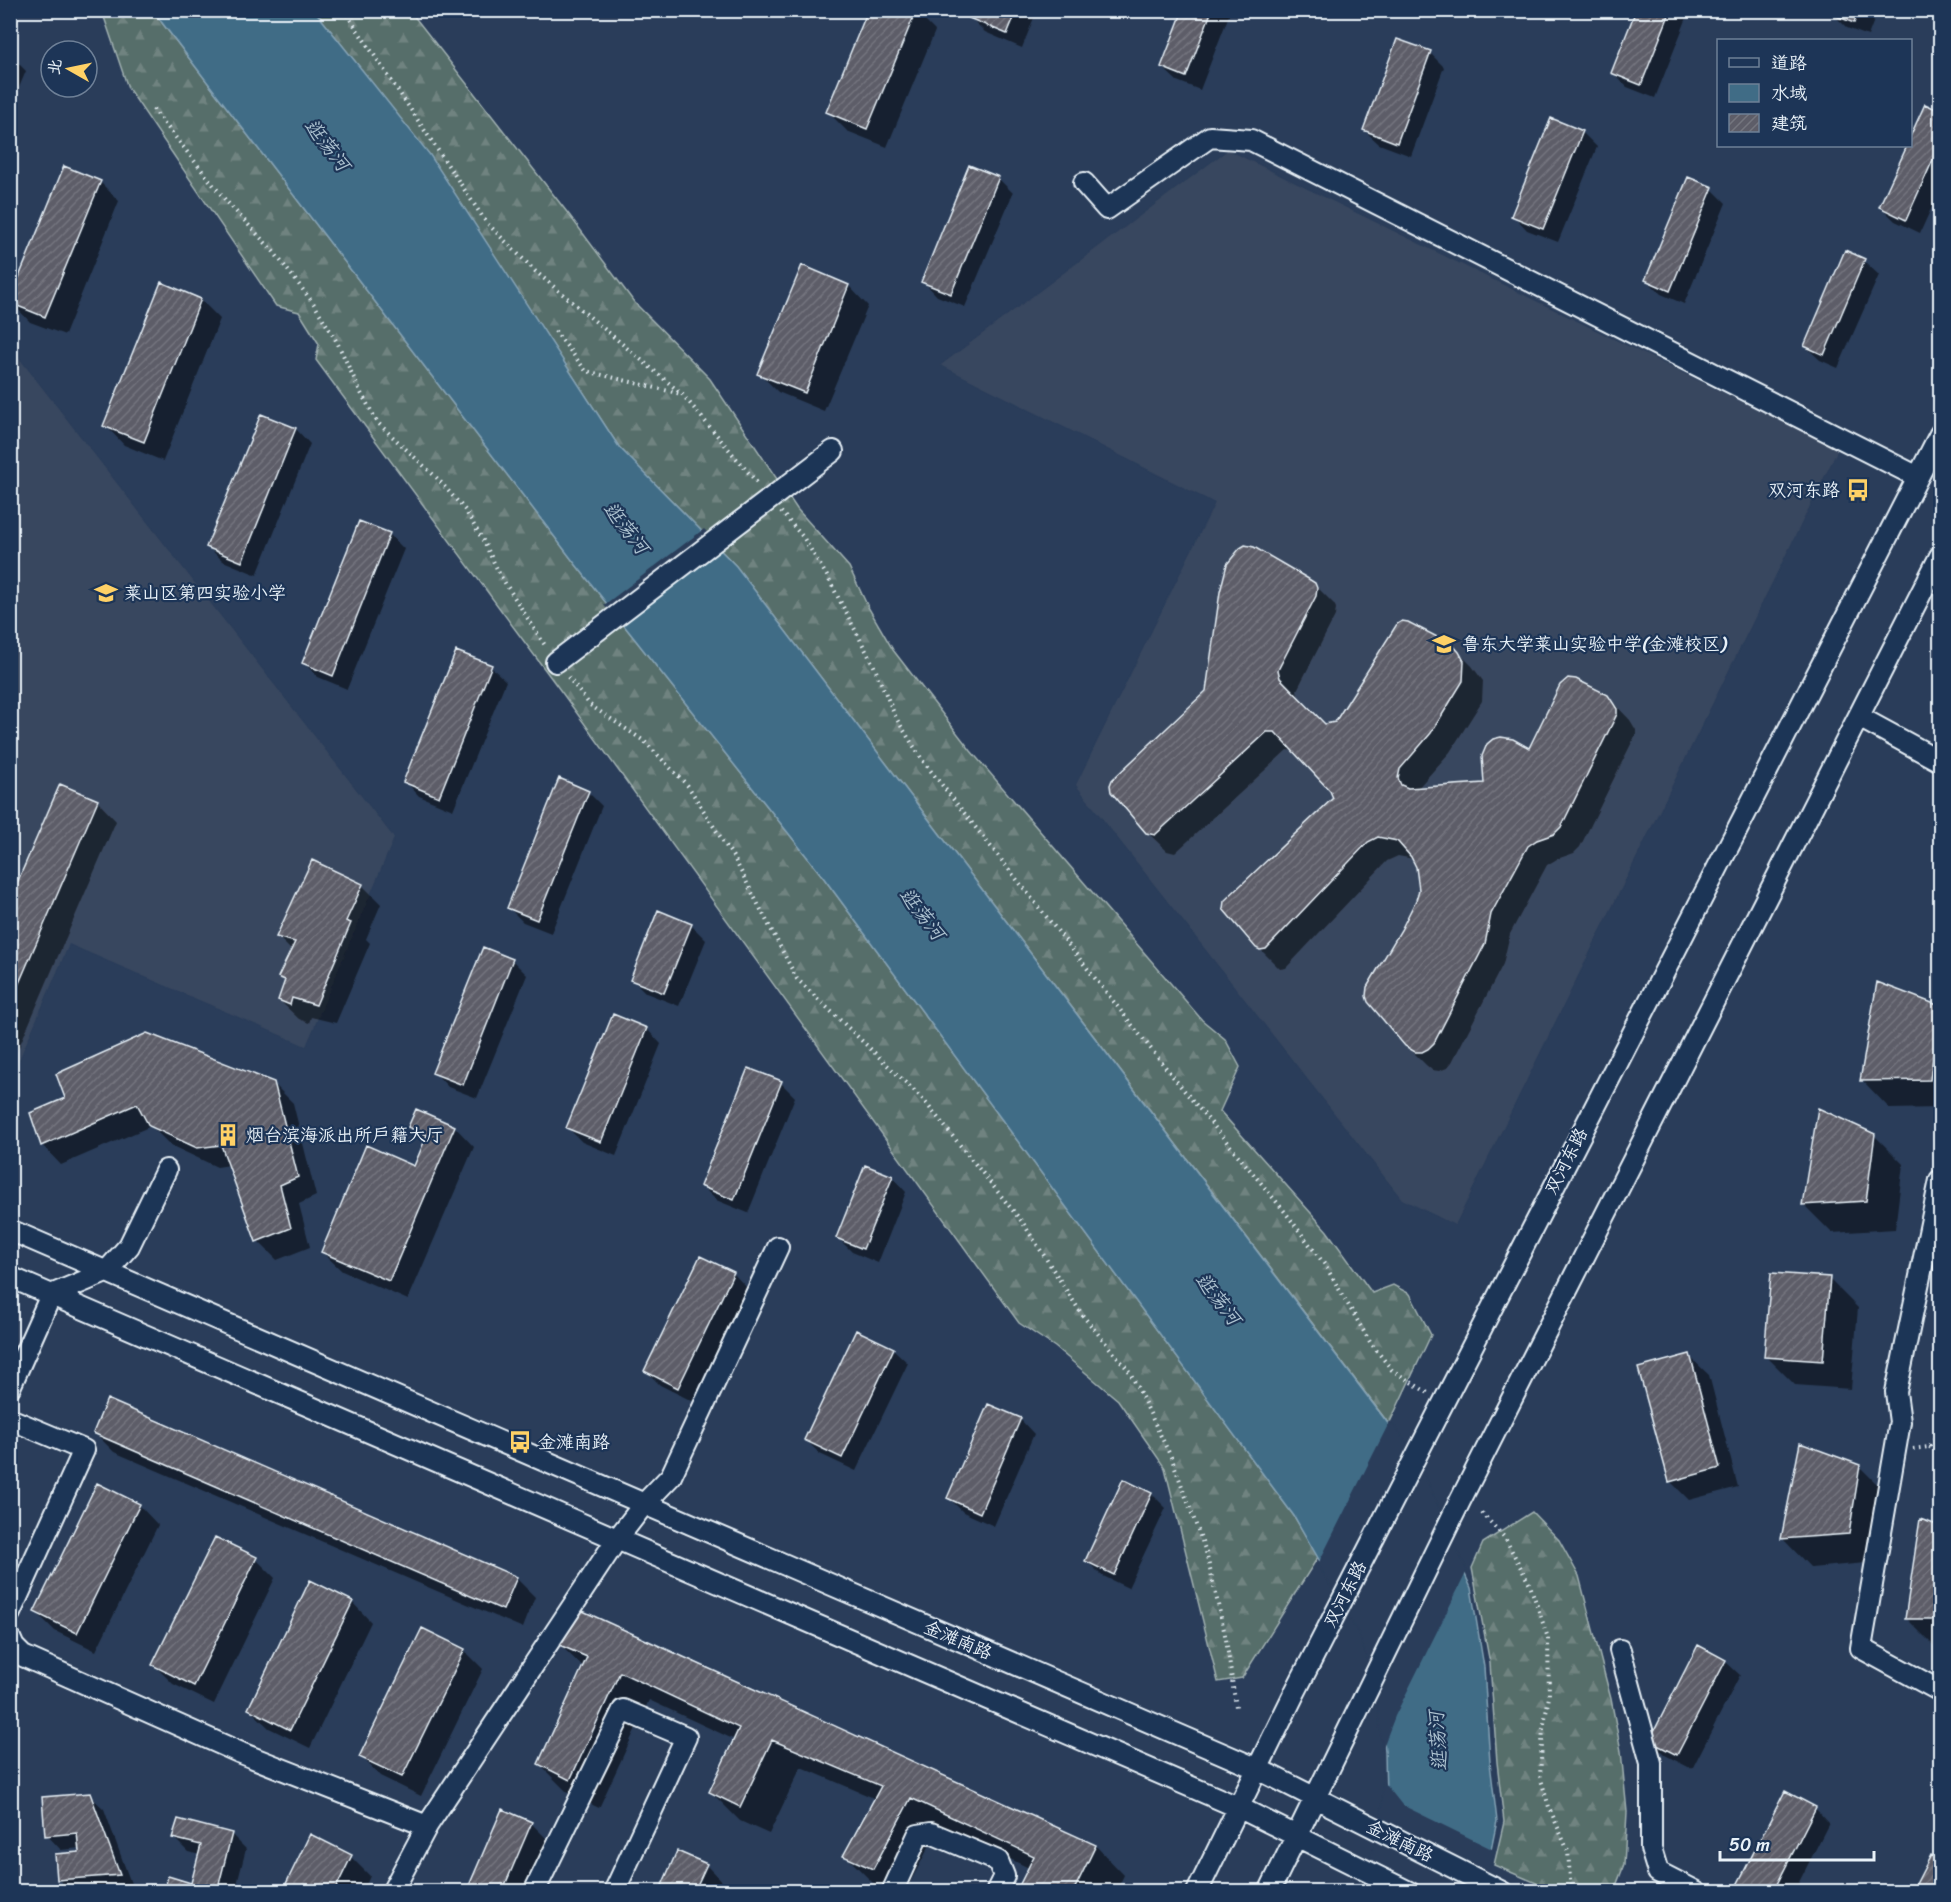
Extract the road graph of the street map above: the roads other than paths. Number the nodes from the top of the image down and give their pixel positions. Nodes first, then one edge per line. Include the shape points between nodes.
1 (1084, 183) dead end
2 (1941, 434) edge
3 (833, 451) dead end
4 (1918, 477) junction
5 (1941, 556) edge
6 (556, 662) road end
7 (1859, 717) junction
8 (1941, 761) edge
9 (166, 1170) dead end
10 (1941, 1180) edge
11 (10, 1230) edge
12 (778, 1247) dead end
13 (106, 1272) junction
14 (10, 1277) edge
15 (51, 1295) junction
16 (10, 1387) edge
17 (10, 1419) edge
18 (644, 1504) junction
19 (617, 1539) junction
20 (10, 1613) edge
21 (10, 1638) edge
22 (1620, 1650) dead end
23 (1941, 1690) edge
24 (1258, 1769) junction
25 (1314, 1798) junction
26 (1240, 1808) junction
27 (427, 1826) junction
28 (1296, 1836) junction
29 (1494, 1887) edge
30 (1688, 1889) edge
31 (392, 1892) edge
32 (534, 1892) edge
33 (614, 1892) edge
34 (892, 1892) edge
35 (996, 1892) edge
36 (1197, 1892) edge
37 (1269, 1892) edge
38 (1409, 1892) edge

1 - 4 street via 1107,209 1210,137 1251,140
2 - 4 street, 双河东路
3 - 6 street
4 - 24 street, 双河东路
5 - 7 street
7 - 8 street
7 - 25 street
9 - 13 street via 129,1246
10 - 23 street via 1896,1392 1900,1422 1861,1648
11 - 13 street, 金滩南路
12 - 18 street via 671,1476
13 - 15 street
13 - 18 street, 金滩南路
14 - 15 street
15 - 16 street
15 - 19 street
17 - 20 street via 84,1450
18 - 19 street
18 - 24 street, 金滩南路
19 - 26 street
19 - 27 street
21 - 27 street via 23,1656 241,1753
22 - 30 street via 1651,1763 1651,1849 1658,1872
24 - 25 street, 金滩南路
24 - 26 street, 双河东路
25 - 28 street
25 - 29 street, 金滩南路
26 - 28 street
26 - 36 street, 双河东路
27 - 31 street
28 - 37 street
28 - 38 street
32 - 33 street via 623,1710 686,1737
34 - 35 street via 918,1835 931,1833 998,1861 1004,1876

